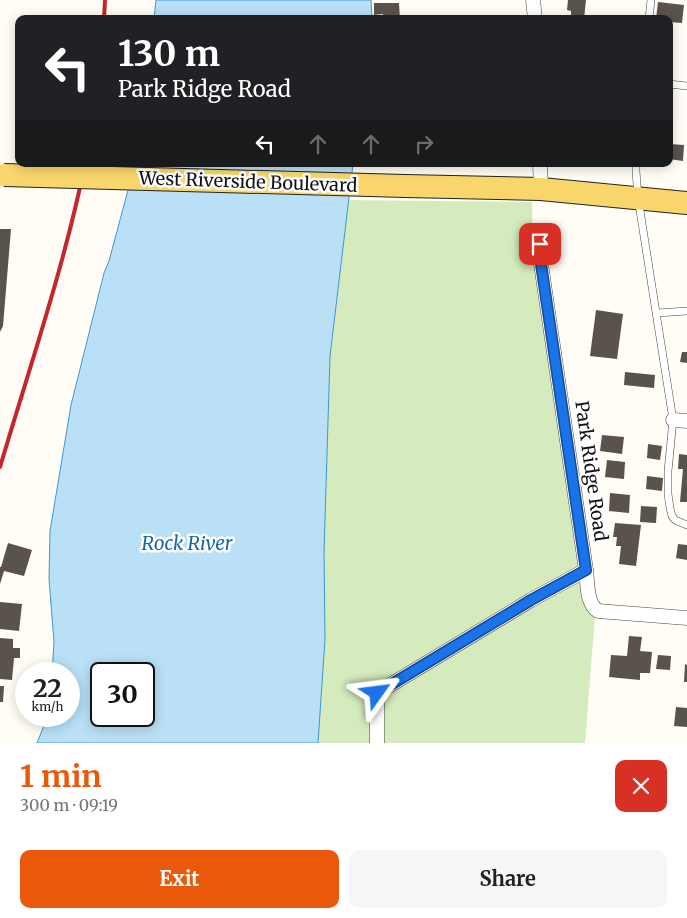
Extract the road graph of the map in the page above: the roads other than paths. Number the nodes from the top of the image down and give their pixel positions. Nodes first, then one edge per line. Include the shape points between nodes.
1 (533, 0) edge
2 (651, 0) edge
3 (535, 15) edge
4 (649, 15) edge
5 (673, 84) edge
6 (687, 86) edge
7 (540, 167) edge
8 (636, 167) edge
9 (2, 175) edge
10 (541, 189) junction
11 (638, 198) junction
12 (687, 203) edge
13 (540, 244) dead end
14 (687, 311) edge
15 (657, 313) junction
16 (680, 420) edge
17 (687, 525) edge
18 (586, 570) junction
19 (687, 618) edge
20 (377, 743) edge

1 - 3 street
2 - 4 lane
5 - 6 lane
7 - 10 street
8 - 11 lane
9 - 10 main road, West Riverside Boulevard, bridge
10 - 11 main road, West Riverside Boulevard
11 - 12 main road, West Riverside Boulevard
11 - 15 lane
13 - 18 street, Park Ridge Road
14 - 15 lane
15 - 16 lane
16 - 17 lane via 668,471 668,494 672,516
18 - 19 street, Park Ridge Road via 590,601 598,611
18 - 20 street via 377,693

